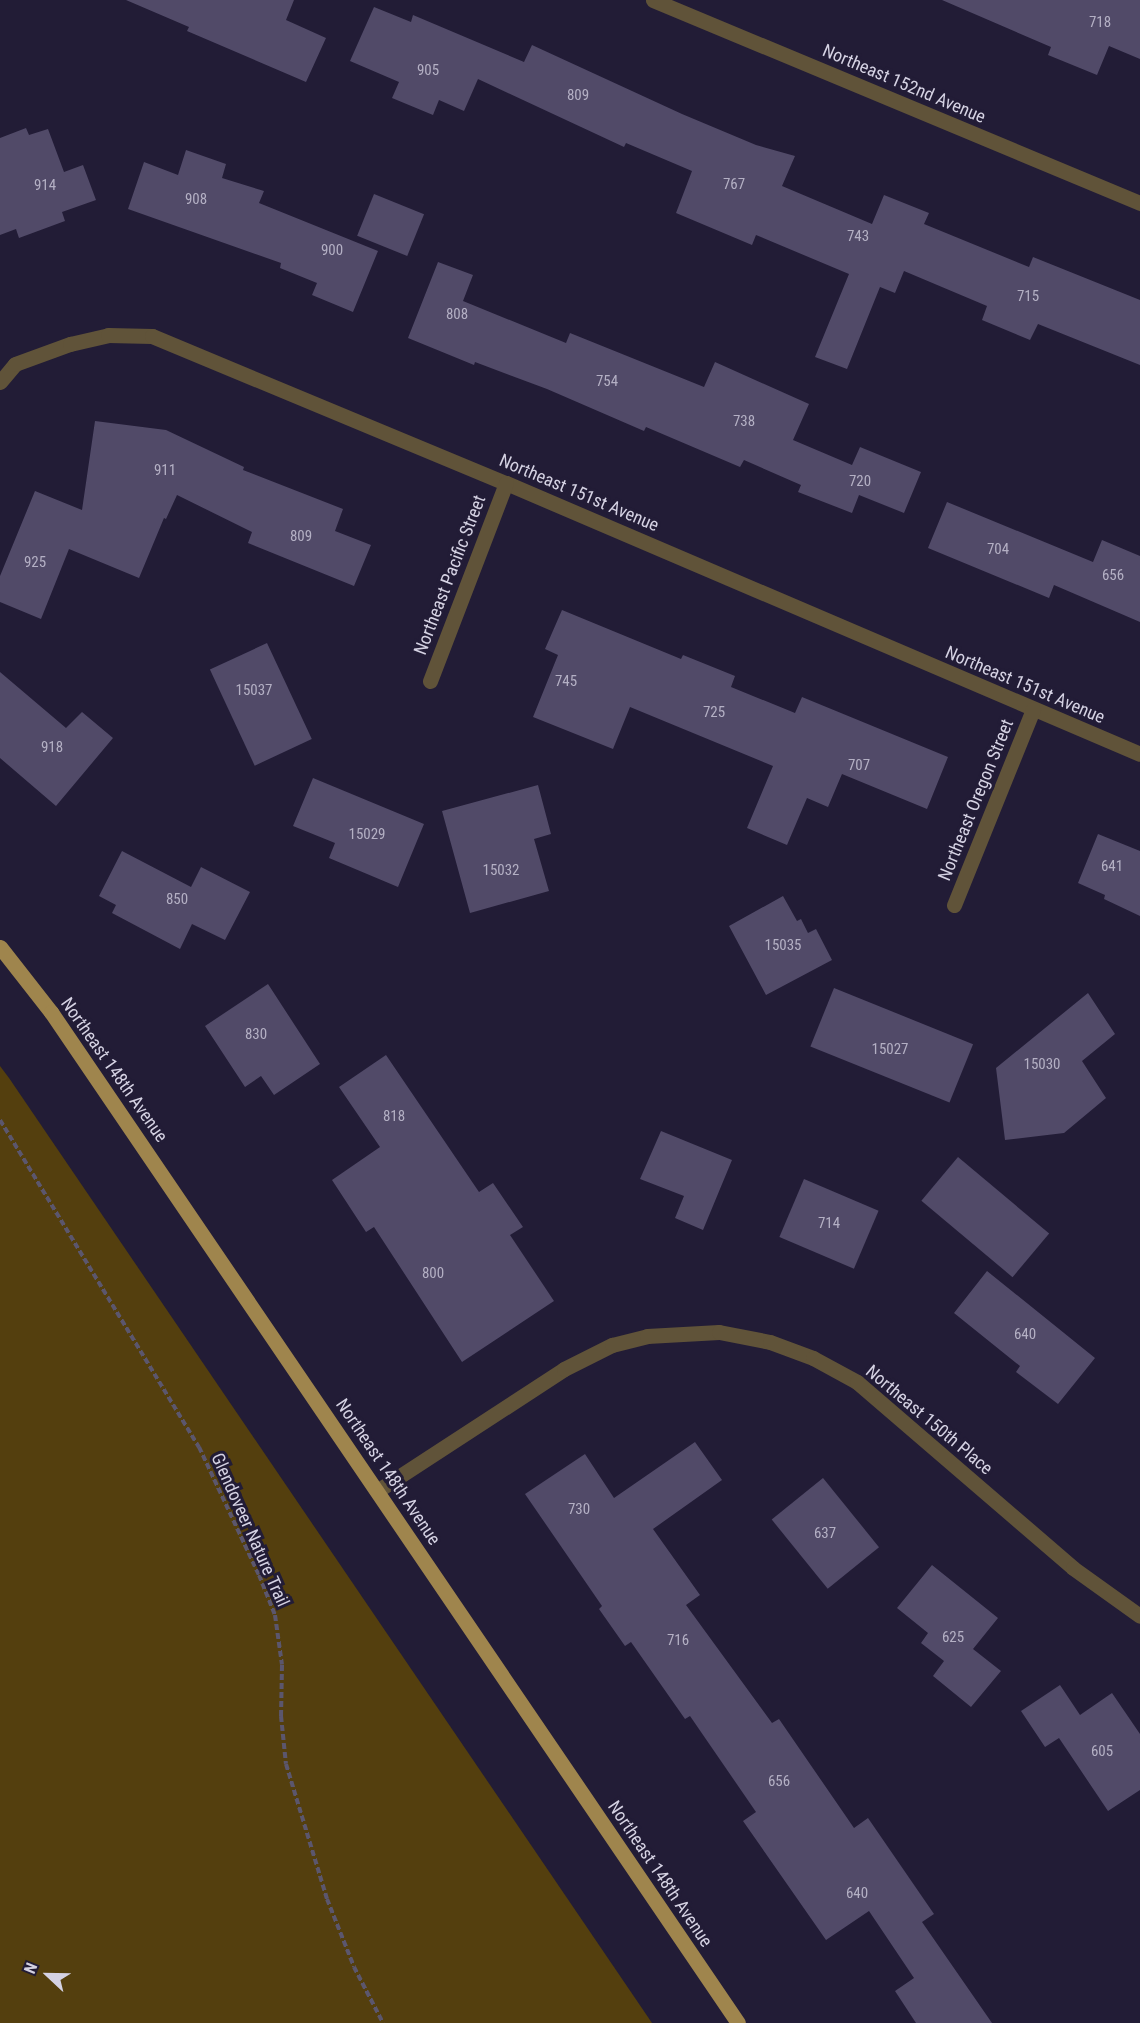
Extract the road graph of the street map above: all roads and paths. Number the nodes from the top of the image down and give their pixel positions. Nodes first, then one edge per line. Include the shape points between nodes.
1 (652, 0) edge
2 (1140, 203) edge
3 (0, 382) edge
4 (506, 483) junction
5 (430, 681) dead end
6 (1033, 709) junction
7 (1140, 754) edge
8 (954, 905) dead end
9 (0, 947) edge
10 (0, 1120) edge
11 (377, 1491) junction
12 (1140, 1616) edge
13 (383, 2023) edge
14 (738, 2023) edge

1 - 2 street, Northeast 152nd Avenue
3 - 4 street, Northeast 151st Avenue via 15,364 70,344 108,335 152,336
4 - 5 street, Northeast Pacific Street
4 - 6 street, Northeast 151st Avenue
6 - 7 street, Northeast 151st Avenue
6 - 8 street, Northeast Oregon Street
9 - 11 main road, Northeast 148th Avenue via 58,1021
10 - 13 path, Glendoveer Nature Trail via 199,1447 259,1575 275,1615 282,1665 281,1716 286,1764 327,1899 354,1967
11 - 12 street, Northeast 150th Place via 564,1369 612,1345 647,1336 719,1332 770,1342 813,1358 857,1382 1073,1568
11 - 14 main road, Northeast 148th Avenue

